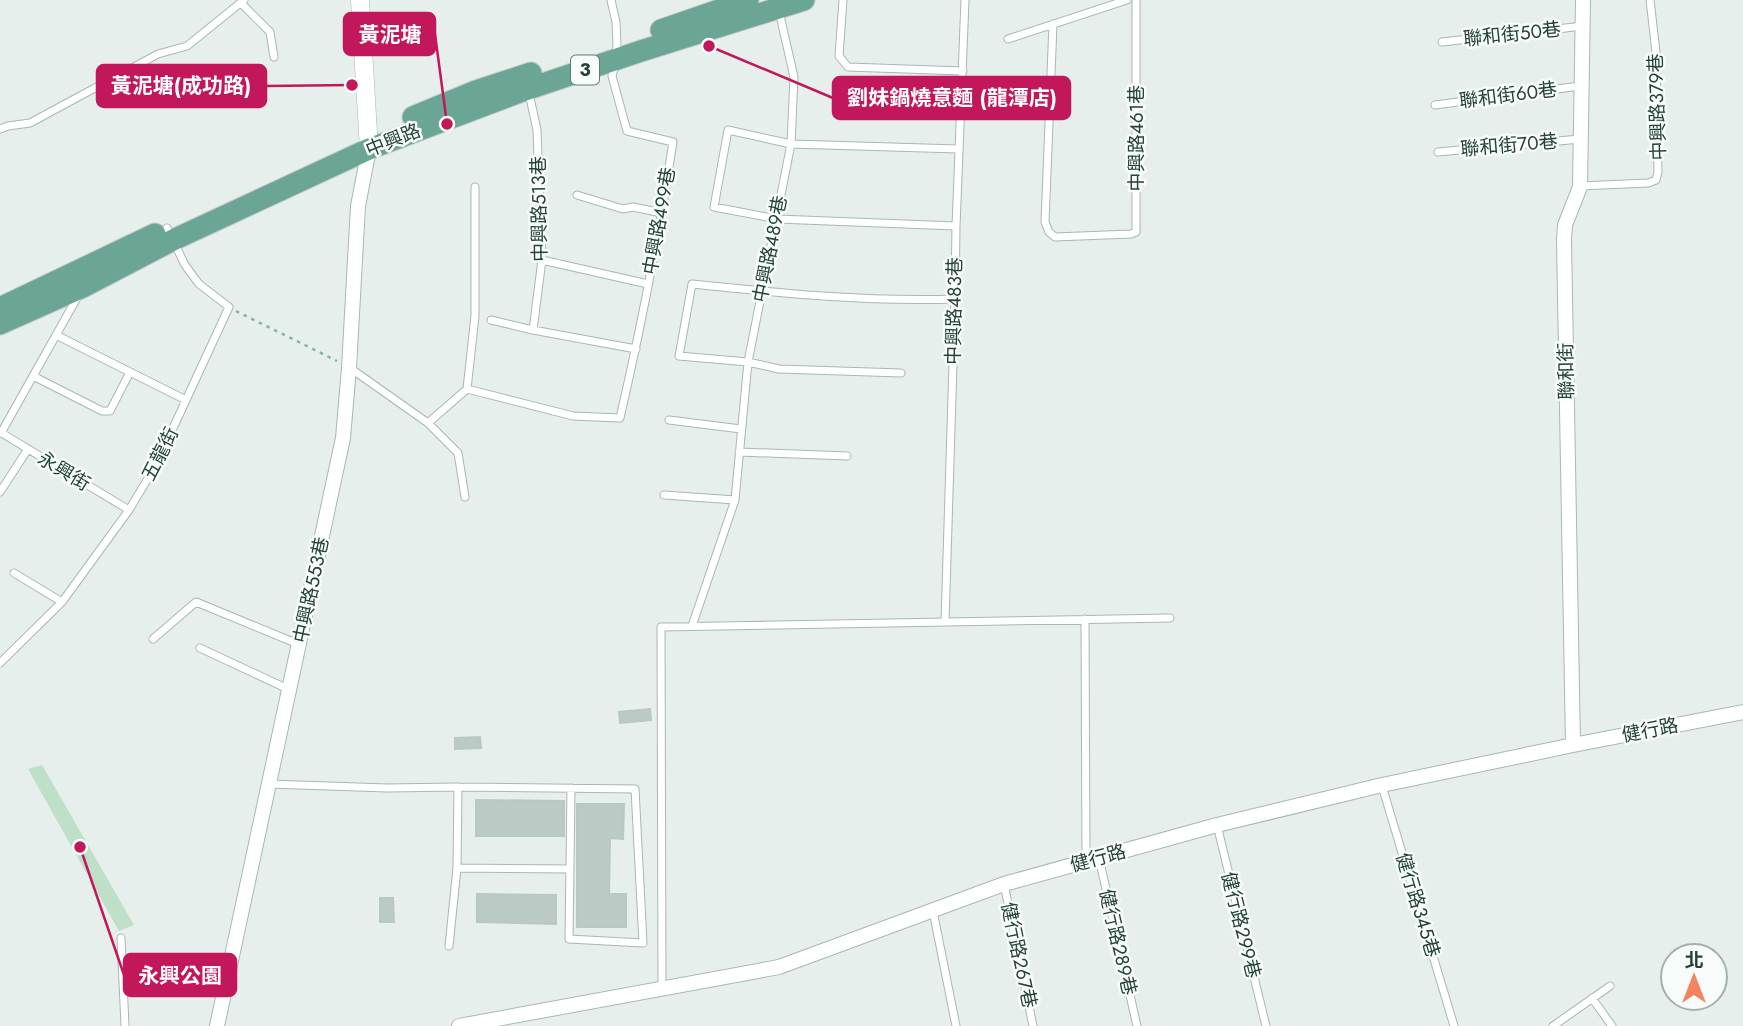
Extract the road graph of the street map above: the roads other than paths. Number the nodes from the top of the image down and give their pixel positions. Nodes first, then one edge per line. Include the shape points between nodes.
1 (360, 0) edge
2 (611, 0) edge
3 (748, 0) edge
4 (804, 0) edge
5 (843, 0) edge
6 (965, 0) edge
7 (1127, 0) edge
8 (1136, 0) edge
9 (1583, 0) edge
10 (1650, 0) edge
11 (243, 1) edge
12 (776, 4) edge
13 (1053, 23) junction
14 (1583, 26) junction
15 (1008, 39) dead end
16 (1442, 42) dead end
17 (616, 52) junction
18 (274, 57) dead end
19 (963, 71) junction
20 (1580, 86) junction
21 (528, 89) junction
22 (1435, 105) dead end
23 (0, 128) edge
24 (1580, 139) junction
25 (368, 142) junction
26 (791, 144) junction
27 (958, 149) junction
28 (1438, 152) dead end
29 (475, 187) dead end
30 (1580, 187) junction
31 (577, 195) dead end
32 (662, 213) junction
33 (777, 219) junction
34 (956, 226) junction
35 (170, 234) junction
36 (542, 260) junction
37 (648, 284) junction
38 (83, 287) junction
39 (762, 291) junction
40 (955, 299) junction
41 (0, 308) edge
42 (491, 320) dead end
43 (0, 324) edge
44 (533, 330) junction
45 (56, 335) junction
46 (636, 349) junction
47 (748, 362) junction
48 (349, 368) junction
49 (130, 372) junction
50 (901, 373) dead end
51 (33, 376) junction
52 (467, 389) junction
53 (186, 401) junction
54 (670, 420) dead end
55 (428, 423) junction
56 (741, 429) junction
57 (1, 433) edge
58 (27, 449) junction
59 (739, 452) junction
60 (847, 456) dead end
61 (0, 492) edge
62 (664, 495) dead end
63 (465, 497) dead end
64 (735, 500) junction
65 (129, 510) junction
66 (14, 573) dead end
67 (62, 602) junction
68 (1170, 618) dead end
69 (1085, 619) junction
70 (945, 622) junction
71 (692, 626) junction
72 (153, 639) dead end
73 (299, 645) junction
74 (200, 648) dead end
75 (0, 663) edge
76 (290, 690) junction
77 (1743, 712) edge
78 (1573, 745) junction
79 (268, 784) junction
80 (1382, 785) junction
81 (458, 787) junction
82 (571, 788) junction
83 (1217, 825) junction
84 (1092, 860) junction
85 (457, 868) junction
86 (570, 869) junction
87 (1004, 884) junction
88 (932, 910) junction
89 (121, 938) dead end
90 (449, 946) dead end
91 (1610, 986) dead end
92 (662, 988) junction
93 (1592, 998) junction
94 (493, 1023) edge
95 (125, 1026) edge
96 (218, 1026) edge
97 (459, 1026) edge
98 (956, 1026) edge
99 (1033, 1026) edge
100 (1137, 1026) edge
101 (1266, 1026) edge
102 (1454, 1026) edge
103 (1553, 1026) edge
104 (1612, 1026) edge

1 - 25 street
2 - 17 lane
3 - 17 main road, 中興路 / 3
4 - 12 main road, 中興路 / 3
5 - 19 lane via 839,56 848,67
6 - 19 lane, 中興路483巷
7 - 13 lane
8 - 13 lane, 中興路461巷 via 1136,232 1131,234 1055,237 1045,222
9 - 14 street, 聯和街
10 - 30 lane, 中興路379巷 via 1656,52 1656,180
11 - 18 lane via 270,32
11 - 23 lane via 187,46 158,54 30,123
12 - 17 main road, 中興路 / 3
12 - 26 lane, 中興路489巷 via 794,77
13 - 15 lane
14 - 16 lane, 聯和街50巷
14 - 20 street, 聯和街
17 - 21 main road, 中興路 / 3
17 - 25 main road, 中興路 / 3 via 476,91
17 - 32 lane, 中興路499巷 via 612,76 627,131 673,142
19 - 27 lane, 中興路483巷
20 - 22 lane, 聯和街60巷
20 - 24 street, 聯和街
21 - 25 main road, 中興路 / 3
21 - 36 lane, 中興路513巷 via 537,130
24 - 28 lane, 聯和街70巷
24 - 30 street, 聯和街
25 - 35 main road, 中興路 / 3
25 - 48 street, 中興路553巷 via 358,206
26 - 27 lane
26 - 33 lane, 中興路489巷
26 - 33 lane via 728,130 714,207
27 - 34 lane, 中興路483巷
29 - 52 lane via 475,316
30 - 78 street, 聯和街 via 1564,240
31 - 32 lane via 623,209
32 - 37 lane, 中興路499巷
33 - 34 lane
33 - 39 lane, 中興路489巷
34 - 40 lane, 中興路483巷
35 - 38 main road, 中興路 / 3
35 - 41 main road, 中興路 / 3
35 - 53 lane, 五龍街 via 199,284 229,307
36 - 37 lane
36 - 44 lane, 中興路513巷
37 - 46 lane, 中興路499巷
38 - 43 main road, 中興路 / 3
38 - 45 lane
39 - 40 lane
39 - 47 lane, 中興路489巷
39 - 47 lane via 692,284 685,318 679,356
40 - 70 lane, 中興路483巷
42 - 44 lane
44 - 46 lane
45 - 49 lane
45 - 51 lane
46 - 52 lane, 中興路499巷 via 620,418 573,416
47 - 50 lane via 779,369
47 - 56 lane, 中興路489巷
48 - 55 lane
48 - 73 street, 中興路553巷 via 343,438
49 - 51 lane via 110,411
49 - 53 lane
51 - 57 lane
52 - 55 lane
53 - 65 lane, 五龍街
54 - 56 lane
55 - 63 lane via 458,453
56 - 59 lane, 中興路489巷
57 - 58 lane, 永興街
58 - 61 lane
58 - 65 lane, 永興街
59 - 60 lane
59 - 64 lane, 中興路489巷
62 - 64 lane
64 - 71 lane, 中興路489巷
65 - 67 lane, 五龍街
66 - 67 lane
67 - 75 lane, 五龍街
68 - 69 lane
69 - 70 lane
69 - 84 lane, 健行路289巷
70 - 71 lane
71 - 92 lane via 661,627
72 - 73 lane via 197,602
73 - 76 street, 中興路553巷
74 - 76 lane
76 - 79 street, 中興路553巷
77 - 78 street, 健行路
78 - 80 street, 健行路
79 - 81 lane
79 - 96 street, 中興路553巷
80 - 83 street, 健行路
80 - 102 lane, 健行路345巷
81 - 82 lane
81 - 85 lane
82 - 86 lane
82 - 86 lane via 635,789 643,943 569,939
83 - 84 street, 健行路
83 - 101 lane, 健行路299巷
84 - 87 street, 健行路
84 - 100 lane, 健行路289巷
85 - 86 lane
85 - 90 lane
87 - 88 street, 健行路
87 - 99 lane, 健行路267巷
88 - 92 street, 健行路 via 779,967
88 - 98 lane
89 - 95 lane
91 - 93 lane
92 - 94 street, 健行路
93 - 103 lane
93 - 104 lane
94 - 97 street, 健行路

